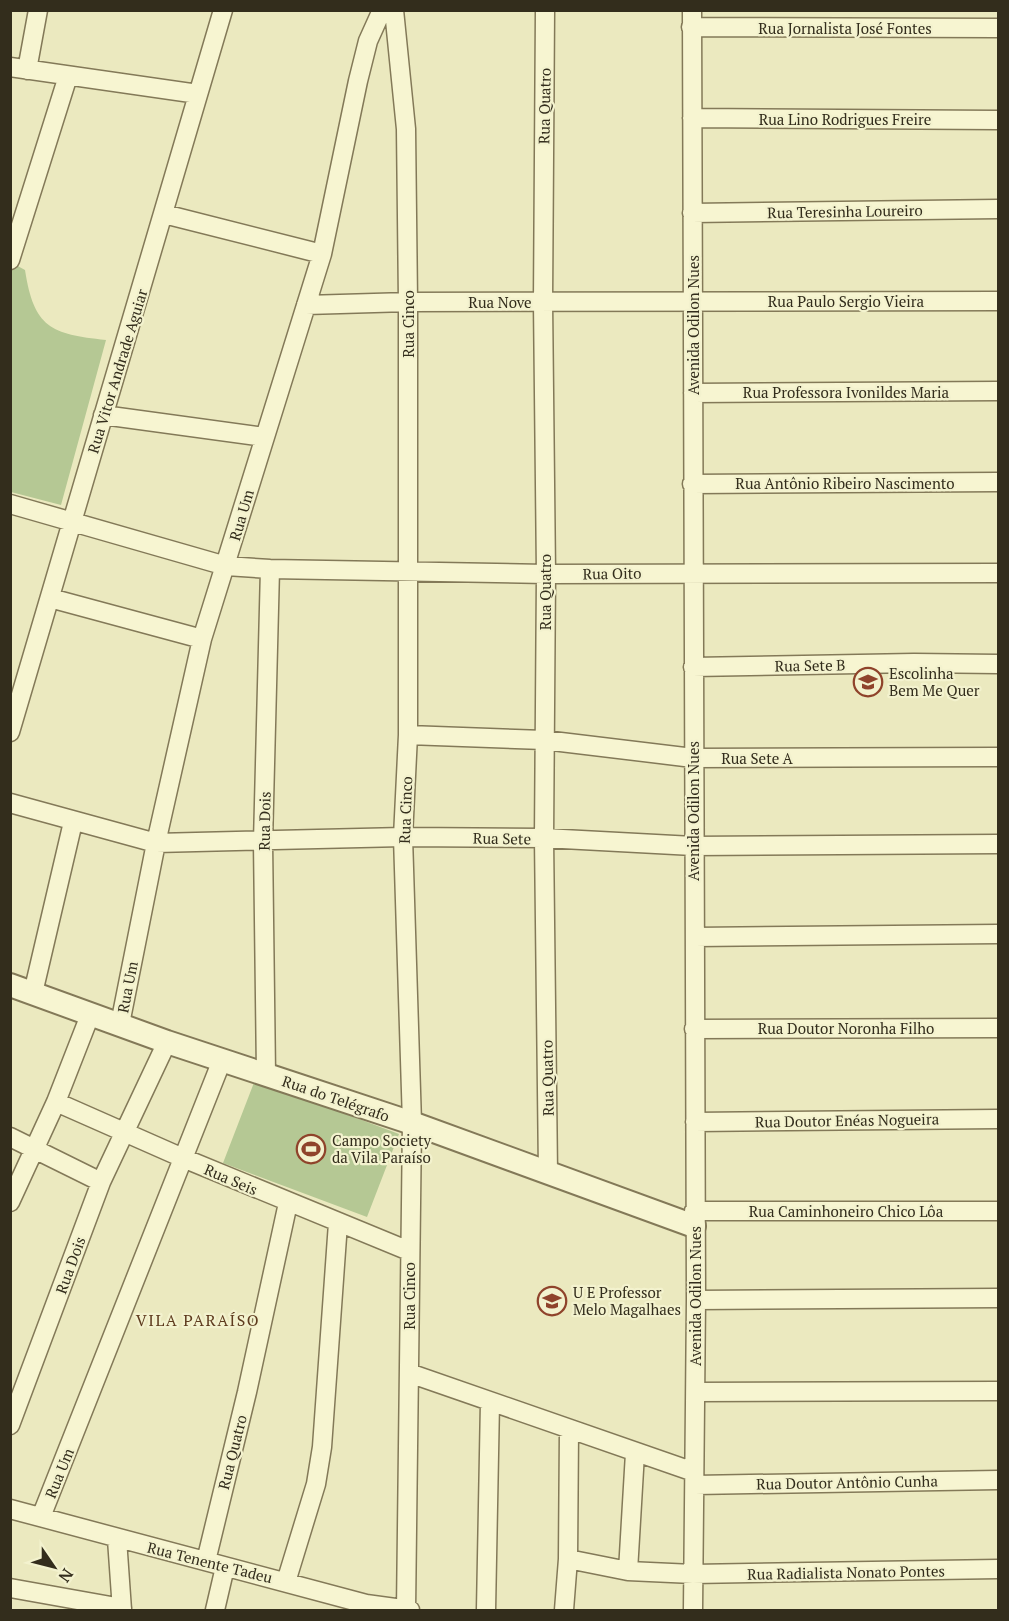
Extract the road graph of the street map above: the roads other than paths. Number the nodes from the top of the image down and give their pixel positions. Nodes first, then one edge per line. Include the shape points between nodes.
1 (38, 10) edge
2 (223, 10) edge
3 (382, 10) edge
4 (394, 10) edge
5 (545, 10) edge
6 (691, 19) edge
7 (999, 28) edge
8 (19, 69) edge
9 (68, 76) junction
10 (198, 94) junction
11 (692, 118) junction
12 (999, 120) edge
13 (999, 209) edge
14 (692, 213) junction
15 (164, 214) junction
16 (322, 254) junction
17 (10, 260) edge
18 (999, 301) edge
19 (408, 302) junction
20 (543, 302) junction
21 (693, 302) junction
22 (306, 305) junction
23 (999, 391) edge
24 (693, 393) junction
25 (103, 415) junction
26 (264, 437) junction
27 (999, 482) edge
28 (692, 484) junction
29 (10, 504) edge
30 (72, 522) junction
31 (226, 566) junction
32 (270, 569) junction
33 (408, 570) junction
34 (694, 573) junction
35 (999, 573) edge
36 (546, 574) junction
37 (50, 598) junction
38 (202, 639) junction
39 (999, 664) edge
40 (693, 667) junction
41 (10, 732) edge
42 (408, 735) junction
43 (544, 740) junction
44 (999, 757) edge
45 (693, 758) junction
46 (10, 803) edge
47 (72, 822) junction
48 (403, 837) junction
49 (544, 838) junction
50 (263, 842) junction
51 (156, 843) junction
52 (999, 844) edge
53 (693, 846) junction
54 (999, 934) edge
55 (695, 937) junction
56 (10, 985) edge
57 (33, 993) junction
58 (90, 1015) junction
59 (120, 1024) junction
60 (999, 1028) edge
61 (694, 1029) junction
62 (167, 1042) junction
63 (222, 1060) junction
64 (266, 1074) junction
65 (56, 1102) junction
66 (999, 1119) edge
67 (694, 1122) junction
68 (412, 1123) junction
69 (124, 1132) junction
70 (10, 1137) edge
71 (34, 1149) junction
72 (183, 1158) junction
73 (548, 1173) junction
74 (101, 1182) junction
75 (10, 1202) edge
76 (288, 1203) junction
77 (999, 1211) edge
78 (694, 1218) junction
79 (338, 1224) junction
80 (409, 1251) junction
81 (999, 1298) edge
82 (696, 1299) junction
83 (409, 1373) junction
84 (999, 1391) edge
85 (695, 1392) junction
86 (490, 1402) junction
87 (10, 1425) edge
88 (569, 1430) junction
89 (635, 1453) junction
90 (694, 1478) junction
91 (999, 1480) edge
92 (10, 1509) edge
93 (41, 1517) junction
94 (117, 1539) junction
95 (568, 1559) junction
96 (206, 1561) junction
97 (225, 1567) junction
98 (999, 1569) edge
99 (628, 1571) junction
100 (693, 1574) junction
101 (286, 1582) junction
102 (10, 1588) edge
103 (366, 1607) edge
104 (122, 1609) edge
105 (408, 1610) edge
106 (215, 1611) edge
107 (486, 1611) edge
108 (564, 1611) edge
109 (693, 1611) edge

1 - 8 street
2 - 10 street, Rua Vitor Andrade Aguiar
3 - 16 street, Rua Um via 368,41 358,81
4 - 19 street, Rua Cinco via 406,129
5 - 20 street, Rua Quatro
6 - 7 street, Rua Jornalista José Fontes
6 - 11 street, Avenida Odilon Nues
8 - 9 street
9 - 10 street
9 - 17 street
10 - 15 street, Rua Vitor Andrade Aguiar
11 - 12 street, Rua Lino Rodrigues Freire
11 - 14 street, Avenida Odilon Nues
13 - 14 street, Rua Teresinha Loureiro
14 - 21 street, Avenida Odilon Nues
15 - 16 street
15 - 25 street, Rua Vitor Andrade Aguiar
16 - 22 street, Rua Um
18 - 21 street, Rua Paulo Sergio Vieira
19 - 20 street, Rua Nove
19 - 22 street, Rua Nove
19 - 33 street, Rua Cinco
20 - 21 street, Rua Nove
20 - 36 street, Rua Quatro
21 - 24 street, Avenida Odilon Nues
22 - 26 street, Rua Um
23 - 24 street, Rua Professora Ivonildes Maria
24 - 28 street, Avenida Odilon Nues
25 - 26 street
25 - 30 street, Rua Vitor Andrade Aguiar
26 - 31 street, Rua Um
27 - 28 street, Rua Antônio Ribeiro Nascimento
28 - 34 street, Avenida Odilon Nues
29 - 30 street
30 - 31 street
30 - 37 street, Rua Vitor Andrade Aguiar
31 - 32 street, Rua Oito
31 - 38 street, Rua Um
32 - 33 street, Rua Oito
32 - 50 street, Rua Dois
33 - 36 street, Rua Oito
33 - 42 street, Rua Cinco
34 - 35 street, Rua Oito
34 - 36 street, Rua Oito
34 - 40 street, Avenida Odilon Nues
36 - 43 street, Rua Quatro
37 - 38 street
37 - 41 street, Rua Vitor Andrade Aguiar
38 - 51 street, Rua Um
39 - 40 street, Rua Sete B
40 - 45 street, Avenida Odilon Nues
42 - 43 street, Rua Sete A
42 - 48 street, Rua Cinco
43 - 45 street, Rua Sete A
43 - 49 street, Rua Quatro
44 - 45 street, Rua Sete A
45 - 53 street, Avenida Odilon Nues
46 - 47 street, Rua Sete
47 - 51 street, Rua Sete
47 - 57 street
48 - 49 street, Rua Sete
48 - 50 street, Rua Sete
48 - 68 street, Rua Cinco
49 - 53 street, Rua Sete
49 - 73 street, Rua Quatro
50 - 51 street, Rua Sete
50 - 64 street, Rua Dois
51 - 59 street, Rua Um
52 - 53 street, Rua Sete
53 - 55 street, Avenida Odilon Nues
54 - 55 street
55 - 61 street, Avenida Odilon Nues
56 - 57 street, Rua do Telégrafo
57 - 58 street, Rua do Telégrafo
58 - 59 street, Rua do Telégrafo
58 - 65 street
59 - 62 street, Rua do Telégrafo
60 - 61 street, Rua Doutor Noronha Filho
61 - 67 street, Avenida Odilon Nues
62 - 63 street, Rua do Telégrafo
62 - 69 street, Rua Dois
63 - 64 street, Rua do Telégrafo
63 - 72 street, Rua Um
64 - 68 street, Rua do Telégrafo
65 - 69 street, Rua Seis
65 - 71 street
66 - 67 street, Rua Doutor Enéas Nogueira
67 - 78 street, Avenida Odilon Nues
68 - 73 street, Rua do Telégrafo
68 - 80 street, Rua Cinco
69 - 72 street, Rua Seis
69 - 74 street, Rua Dois
70 - 71 street
71 - 74 street
71 - 75 street
72 - 76 street, Rua Seis
72 - 93 street, Rua Um
73 - 78 street, Rua do Telégrafo
74 - 87 street, Rua Dois
76 - 79 street, Rua Seis
76 - 96 street, Rua Quatro
77 - 78 street, Rua Caminhoneiro Chico Lôa
78 - 82 street, Avenida Odilon Nues
79 - 80 street, Rua Seis
79 - 101 street via 322,1447 316,1484
80 - 83 street, Rua Cinco
81 - 82 street
82 - 85 street, Avenida Odilon Nues
83 - 86 street
83 - 105 street, Rua Cinco
84 - 85 street
85 - 90 street, Avenida Odilon Nues
86 - 88 street
86 - 107 street
88 - 89 street
88 - 95 street
89 - 90 street
89 - 99 street
90 - 91 street, Rua Doutor Antônio Cunha
90 - 100 street, Avenida Odilon Nues
92 - 93 street, Rua Tenente Tadeu
93 - 94 street, Rua Tenente Tadeu
94 - 96 street, Rua Tenente Tadeu
94 - 104 street
95 - 99 street
95 - 108 street
96 - 97 street, Rua Tenente Tadeu
97 - 101 street, Rua Tenente Tadeu
97 - 106 street
98 - 100 street, Rua Radialista Nonato Pontes
99 - 100 street
100 - 109 street, Avenida Odilon Nues
101 - 103 street, Rua Tenente Tadeu
102 - 104 street
103 - 105 street, Rua Tenente Tadeu

